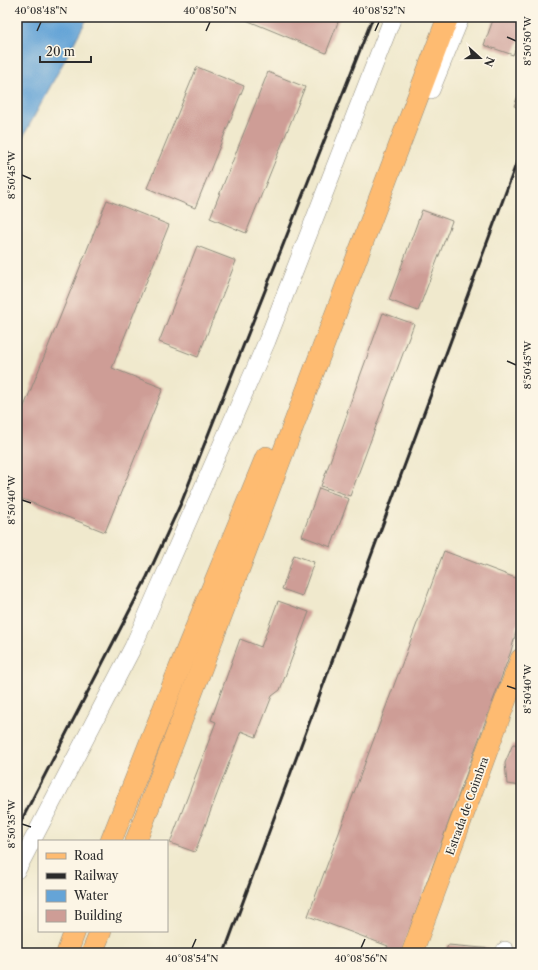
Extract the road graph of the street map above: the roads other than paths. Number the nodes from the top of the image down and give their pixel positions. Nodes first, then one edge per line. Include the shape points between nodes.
1 (393, 17) edge
2 (448, 17) edge
3 (461, 17) edge
4 (402, 138) junction
5 (521, 659) edge
6 (111, 840) edge
7 (136, 840) edge
8 (17, 870) edge
9 (75, 932) edge
10 (101, 932) edge
11 (67, 952) edge
12 (92, 953) edge
13 (412, 953) edge

1 - 8 street via 267,341 133,647
2 - 4 main road
3 - 4 street via 425,106
4 - 6 main road via 189,644
4 - 7 main road
5 - 13 main road, Estrada de Coimbra
9 - 11 main road
10 - 12 main road

